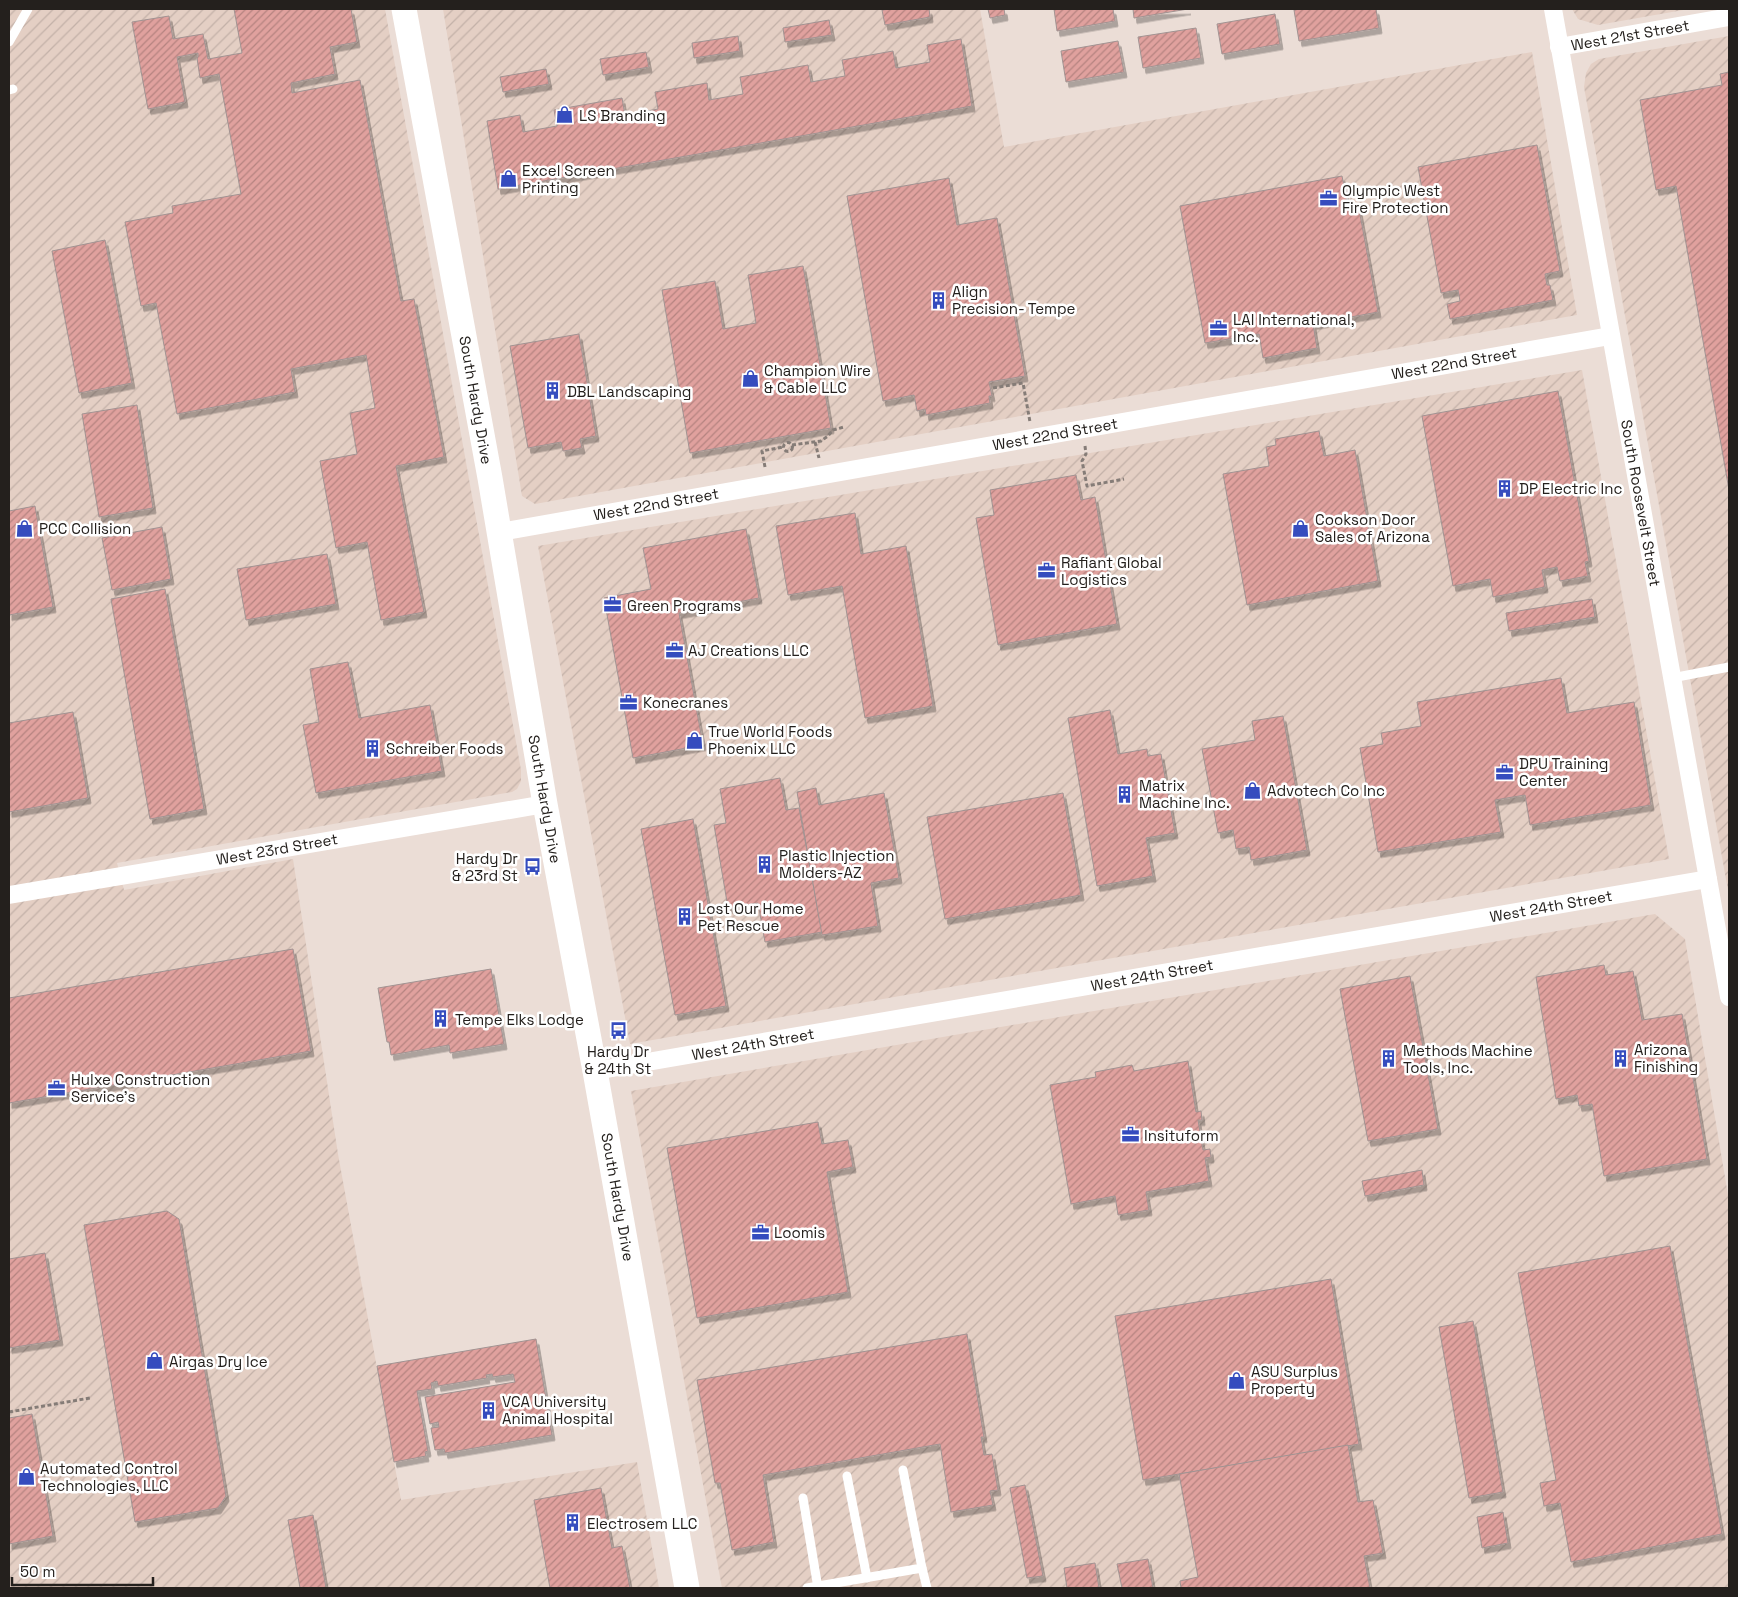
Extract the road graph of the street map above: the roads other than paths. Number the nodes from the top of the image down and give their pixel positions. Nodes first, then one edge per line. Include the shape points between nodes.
1 (28, 9) edge
2 (404, 9) edge
3 (1553, 9) edge
4 (1729, 17) edge
5 (9, 42) edge
6 (1560, 47) junction
7 (1610, 336) junction
8 (500, 532) junction
9 (1729, 667) edge
10 (1672, 678) junction
11 (545, 804) junction
12 (1708, 878) junction
13 (9, 895) edge
14 (1729, 998) edge
15 (595, 1071) junction
16 (903, 1470) dead end
17 (847, 1476) dead end
18 (803, 1498) dead end
19 (922, 1568) junction
20 (867, 1578) junction
21 (817, 1587) edge
22 (686, 1588) edge
23 (807, 1588) edge
24 (927, 1588) edge

1 - 5 lane
2 - 8 street, South Hardy Drive
3 - 6 street, South Roosevelt Street
4 - 6 street, West 21st Street
6 - 7 street, South Roosevelt Street
7 - 8 street, West 22nd Street
7 - 10 street, South Roosevelt Street
8 - 11 street, South Hardy Drive
9 - 10 lane
10 - 12 street, South Roosevelt Street
11 - 13 street, West 23rd Street
11 - 15 street, South Hardy Drive
12 - 14 street, South Roosevelt Street
12 - 15 street, West 24th Street
15 - 22 street, South Hardy Drive
16 - 19 lane
17 - 20 lane
18 - 21 lane
19 - 20 lane
19 - 24 lane
20 - 21 lane
21 - 23 lane

